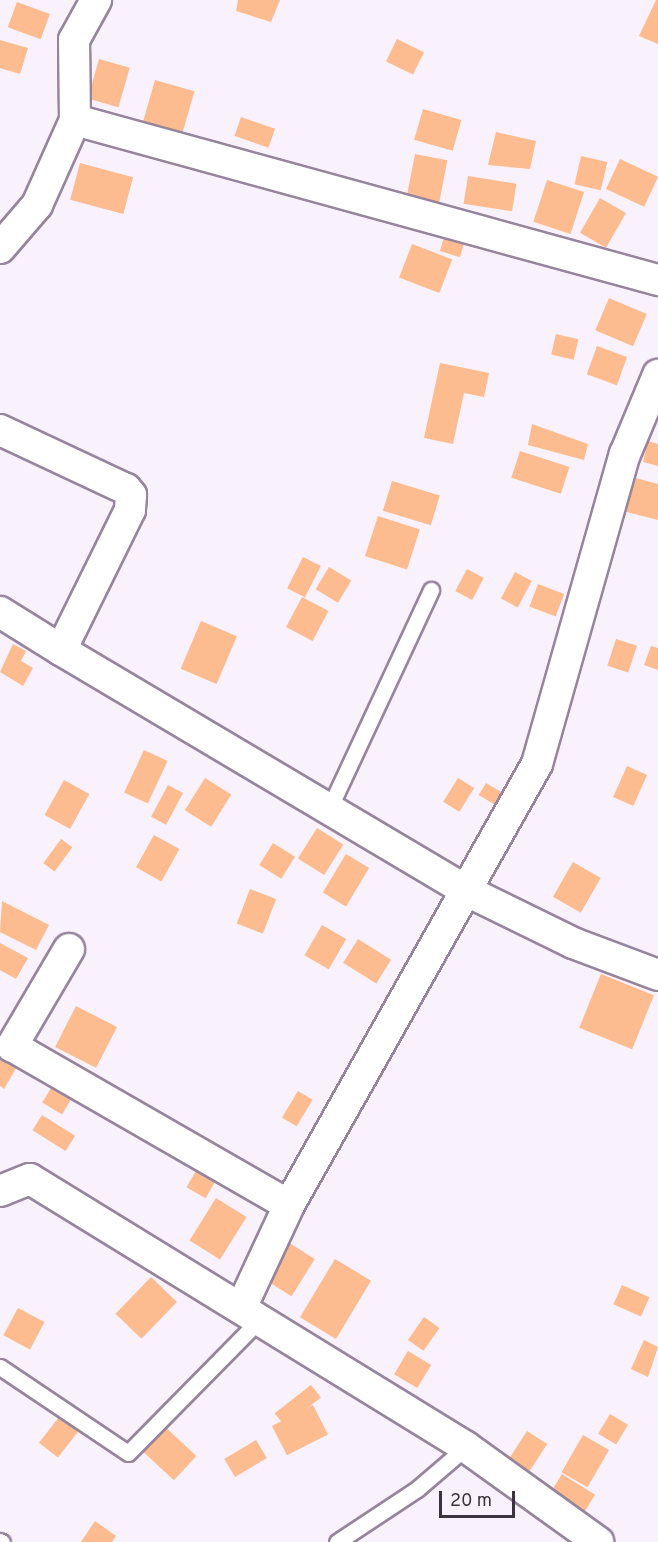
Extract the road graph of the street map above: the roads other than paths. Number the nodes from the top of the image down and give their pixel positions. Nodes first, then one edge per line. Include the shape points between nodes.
1 (96, 0) edge
2 (75, 120) junction
3 (0, 248) edge
4 (658, 280) edge
5 (658, 375) edge
6 (0, 430) edge
7 (431, 590) dead end
8 (0, 612) edge
9 (61, 650) junction
10 (328, 811) junction
11 (469, 892) junction
12 (69, 950) dead end
13 (658, 975) edge
14 (0, 1191) edge
15 (289, 1205) junction
16 (252, 1312) junction
17 (0, 1367) edge
18 (466, 1447) junction
19 (337, 1542) edge
20 (598, 1542) edge

1 - 2 street via 74,40
2 - 3 street via 37,205
2 - 4 street
5 - 11 street via 625,454 537,764
6 - 9 street via 126,489 131,495 130,510
7 - 10 lane
8 - 9 street
9 - 10 street
10 - 11 street
11 - 13 street via 573,943
11 - 15 street
12 - 15 street via 12,1046
14 - 16 street via 30,1179
15 - 16 street
16 - 17 lane via 128,1453
16 - 18 street
18 - 19 lane via 417,1489
18 - 20 street

